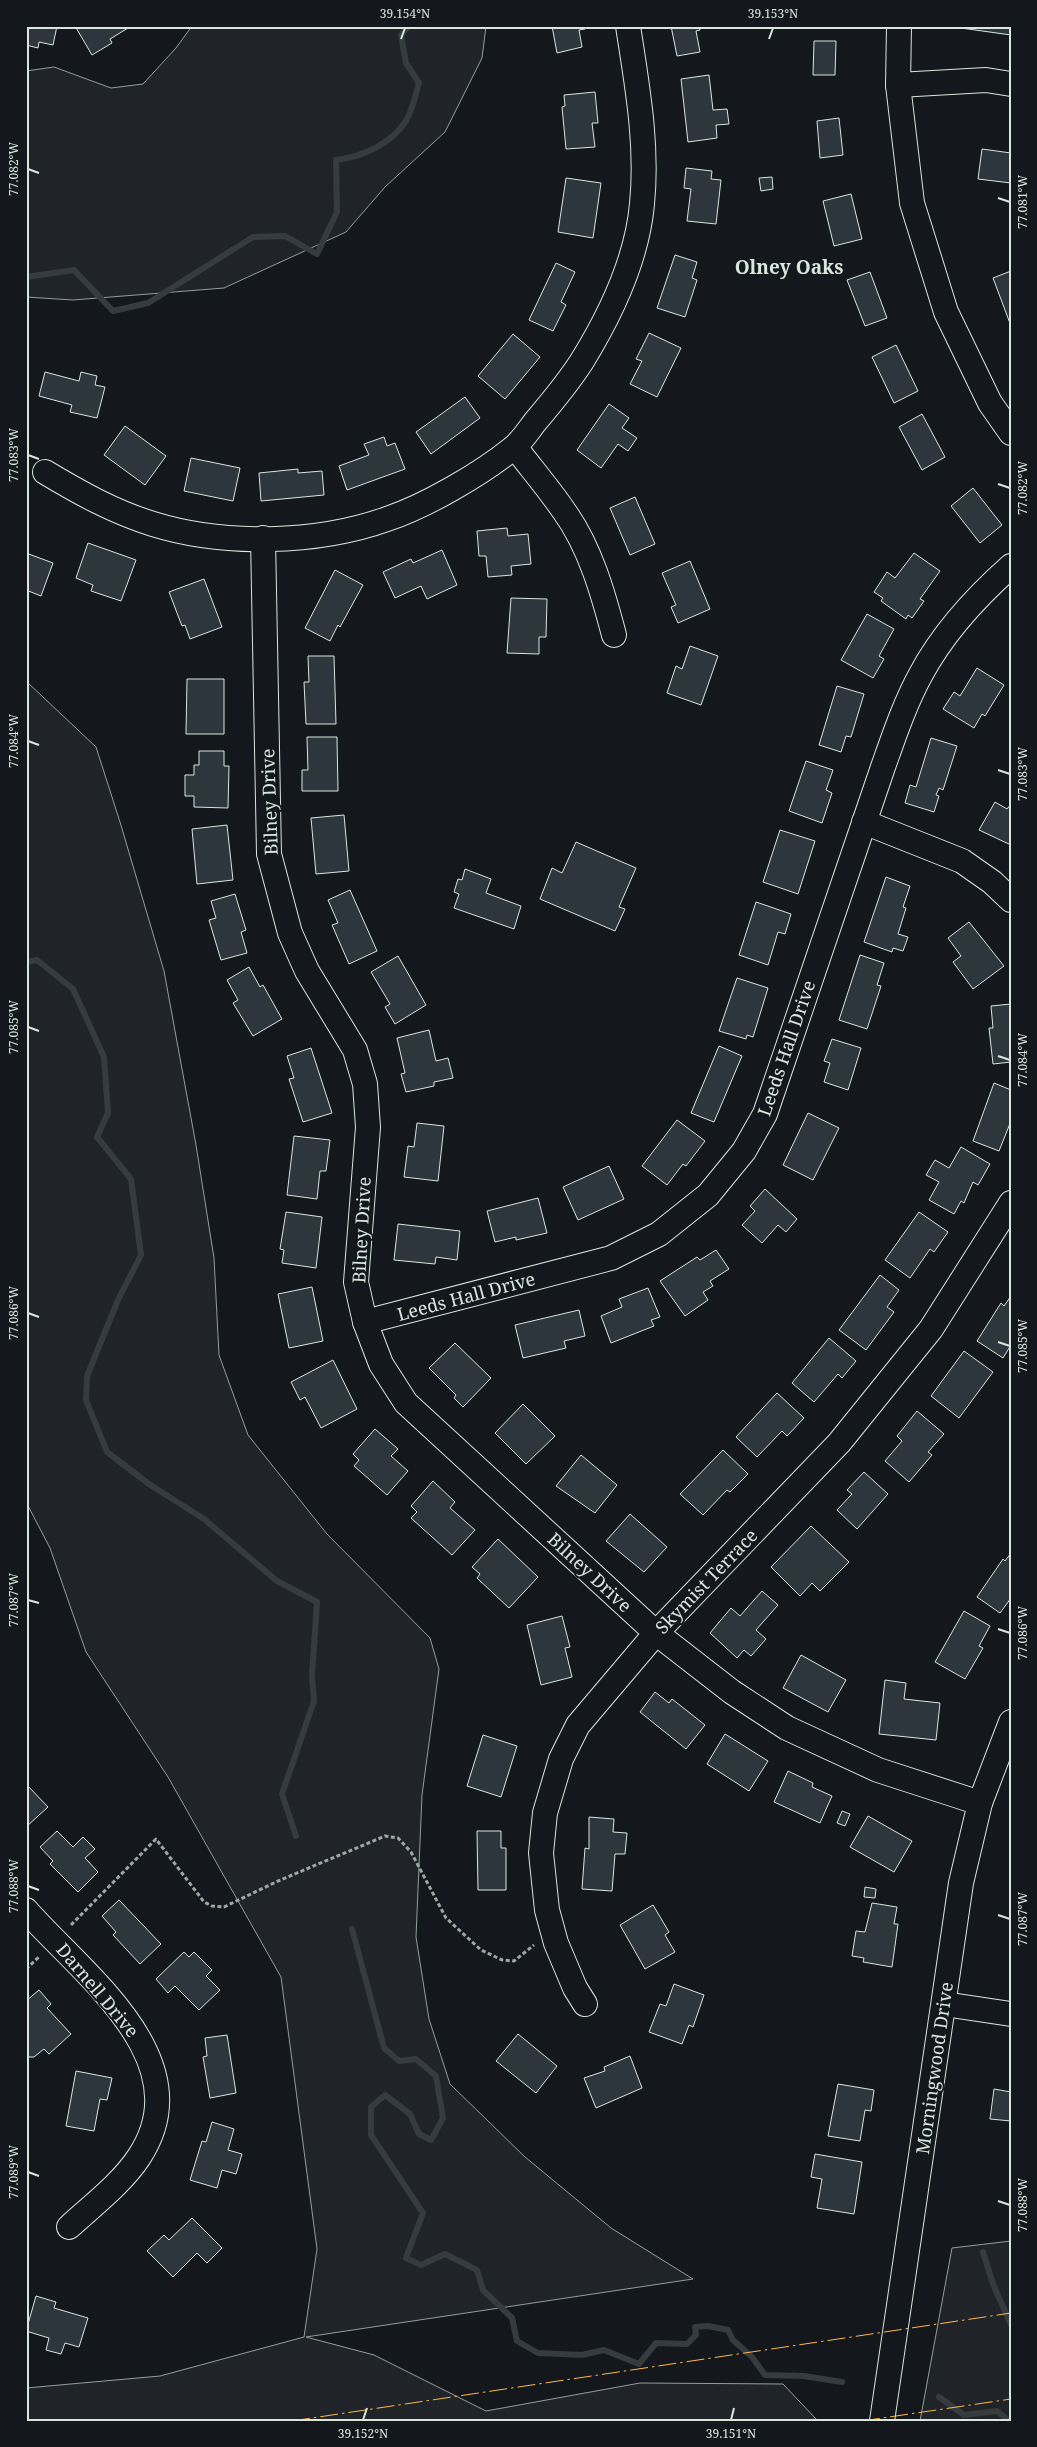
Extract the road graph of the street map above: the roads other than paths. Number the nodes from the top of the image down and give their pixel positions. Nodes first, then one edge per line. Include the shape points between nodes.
1 (628, 26) edge
2 (899, 26) edge
3 (898, 84) junction
4 (1011, 84) edge
5 (1011, 433) edge
6 (515, 447) junction
7 (45, 472) dead end
8 (264, 538) junction
9 (1011, 566) edge
10 (614, 635) dead end
11 (864, 822) junction
12 (1011, 900) edge
13 (1011, 1203) edge
14 (365, 1322) junction
15 (656, 1633) junction
16 (1011, 1722) edge
17 (980, 1803) junction
18 (26, 1910) edge
19 (585, 2004) dead end
20 (944, 2004) junction
21 (1011, 2014) edge
22 (69, 2227) dead end
23 (882, 2421) edge

1 - 6 street via 643,118 642,205 630,262 606,322 567,384
2 - 3 street
3 - 4 street via 986,80
3 - 5 street via 912,203 946,312 990,403
6 - 8 street via 443,494 387,519 326,534
6 - 10 street via 565,512 583,544 606,602
7 - 8 street via 103,506 154,524 215,538
8 - 14 street, Bilney Drive via 269,854 290,933 307,971 355,1050 365,1084 368,1126 356,1282
9 - 11 street, Leeds Hall Drive via 985,589 945,637 920,675 900,719
11 - 12 street via 962,861
11 - 14 street, Leeds Hall Drive via 765,1114 744,1151 708,1195 658,1234 611,1258
13 - 15 street, Skymist Terrace via 930,1329 839,1443
14 - 15 street, Bilney Drive via 381,1364 406,1403
15 - 17 street, Bilney Drive via 732,1692 787,1728 878,1770
15 - 19 street, Skymist Terrace via 578,1725 561,1759 545,1813 542,1853 547,1910 556,1943
16 - 17 street, Morningwood Drive
17 - 20 street, Morningwood Drive via 961,1883
18 - 22 street, Darnell Drive via 131,2024 144,2046 157,2092 155,2116 139,2156 123,2177
20 - 21 street
20 - 23 street, Morningwood Drive

